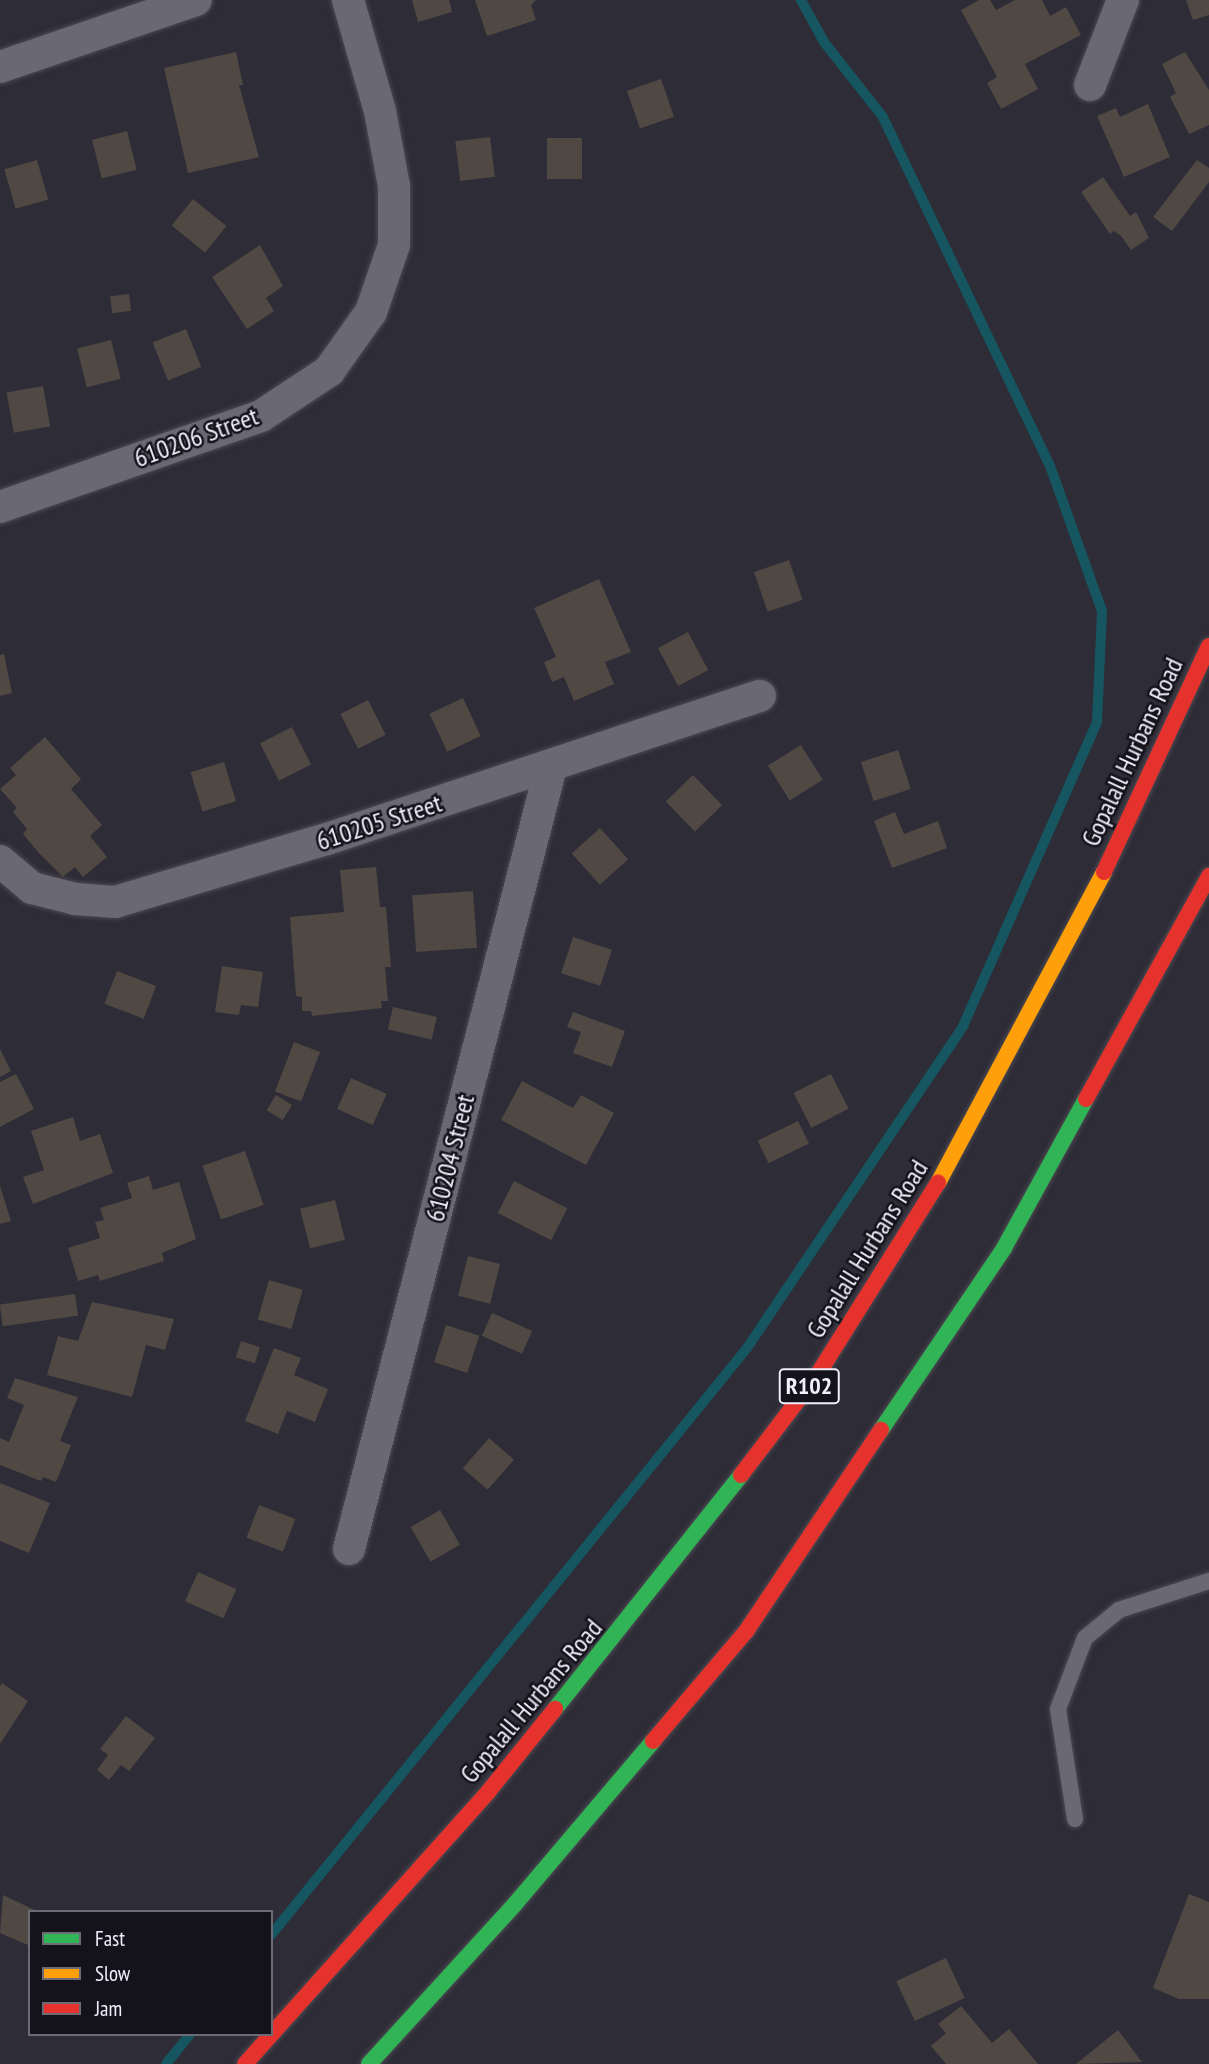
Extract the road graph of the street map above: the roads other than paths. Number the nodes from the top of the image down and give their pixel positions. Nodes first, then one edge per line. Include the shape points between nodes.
1 (196, 0) edge
2 (348, 0) edge
3 (1123, 0) edge
4 (0, 67) edge
5 (1090, 85) dead end
6 (0, 507) edge
7 (1209, 646) edge
8 (761, 696) dead end
9 (551, 767) junction
10 (0, 861) edge
11 (1209, 876) edge
12 (349, 1549) dead end
13 (1209, 1581) edge
14 (1075, 1819) dead end
15 (273, 2032) edge
16 (269, 2036) edge
17 (244, 2064) edge
18 (369, 2064) edge

1 - 4 street
2 - 6 street, 610206 Street via 380,111 394,186 394,244 371,312 329,371 261,416
3 - 5 street
7 - 15 main road, Gopalall Hurbans Road / R102 via 1094,892 936,1186 818,1374 674,1564 488,1792
8 - 9 street, 610205 Street
9 - 10 street, 610205 Street via 115,902 75,899 32,888
9 - 12 street, 610204 Street
11 - 18 main road via 1004,1248 747,1630 515,1904
13 - 14 lane via 1119,1611 1085,1638 1058,1709
16 - 17 main road, Gopalall Hurbans Road / R102

